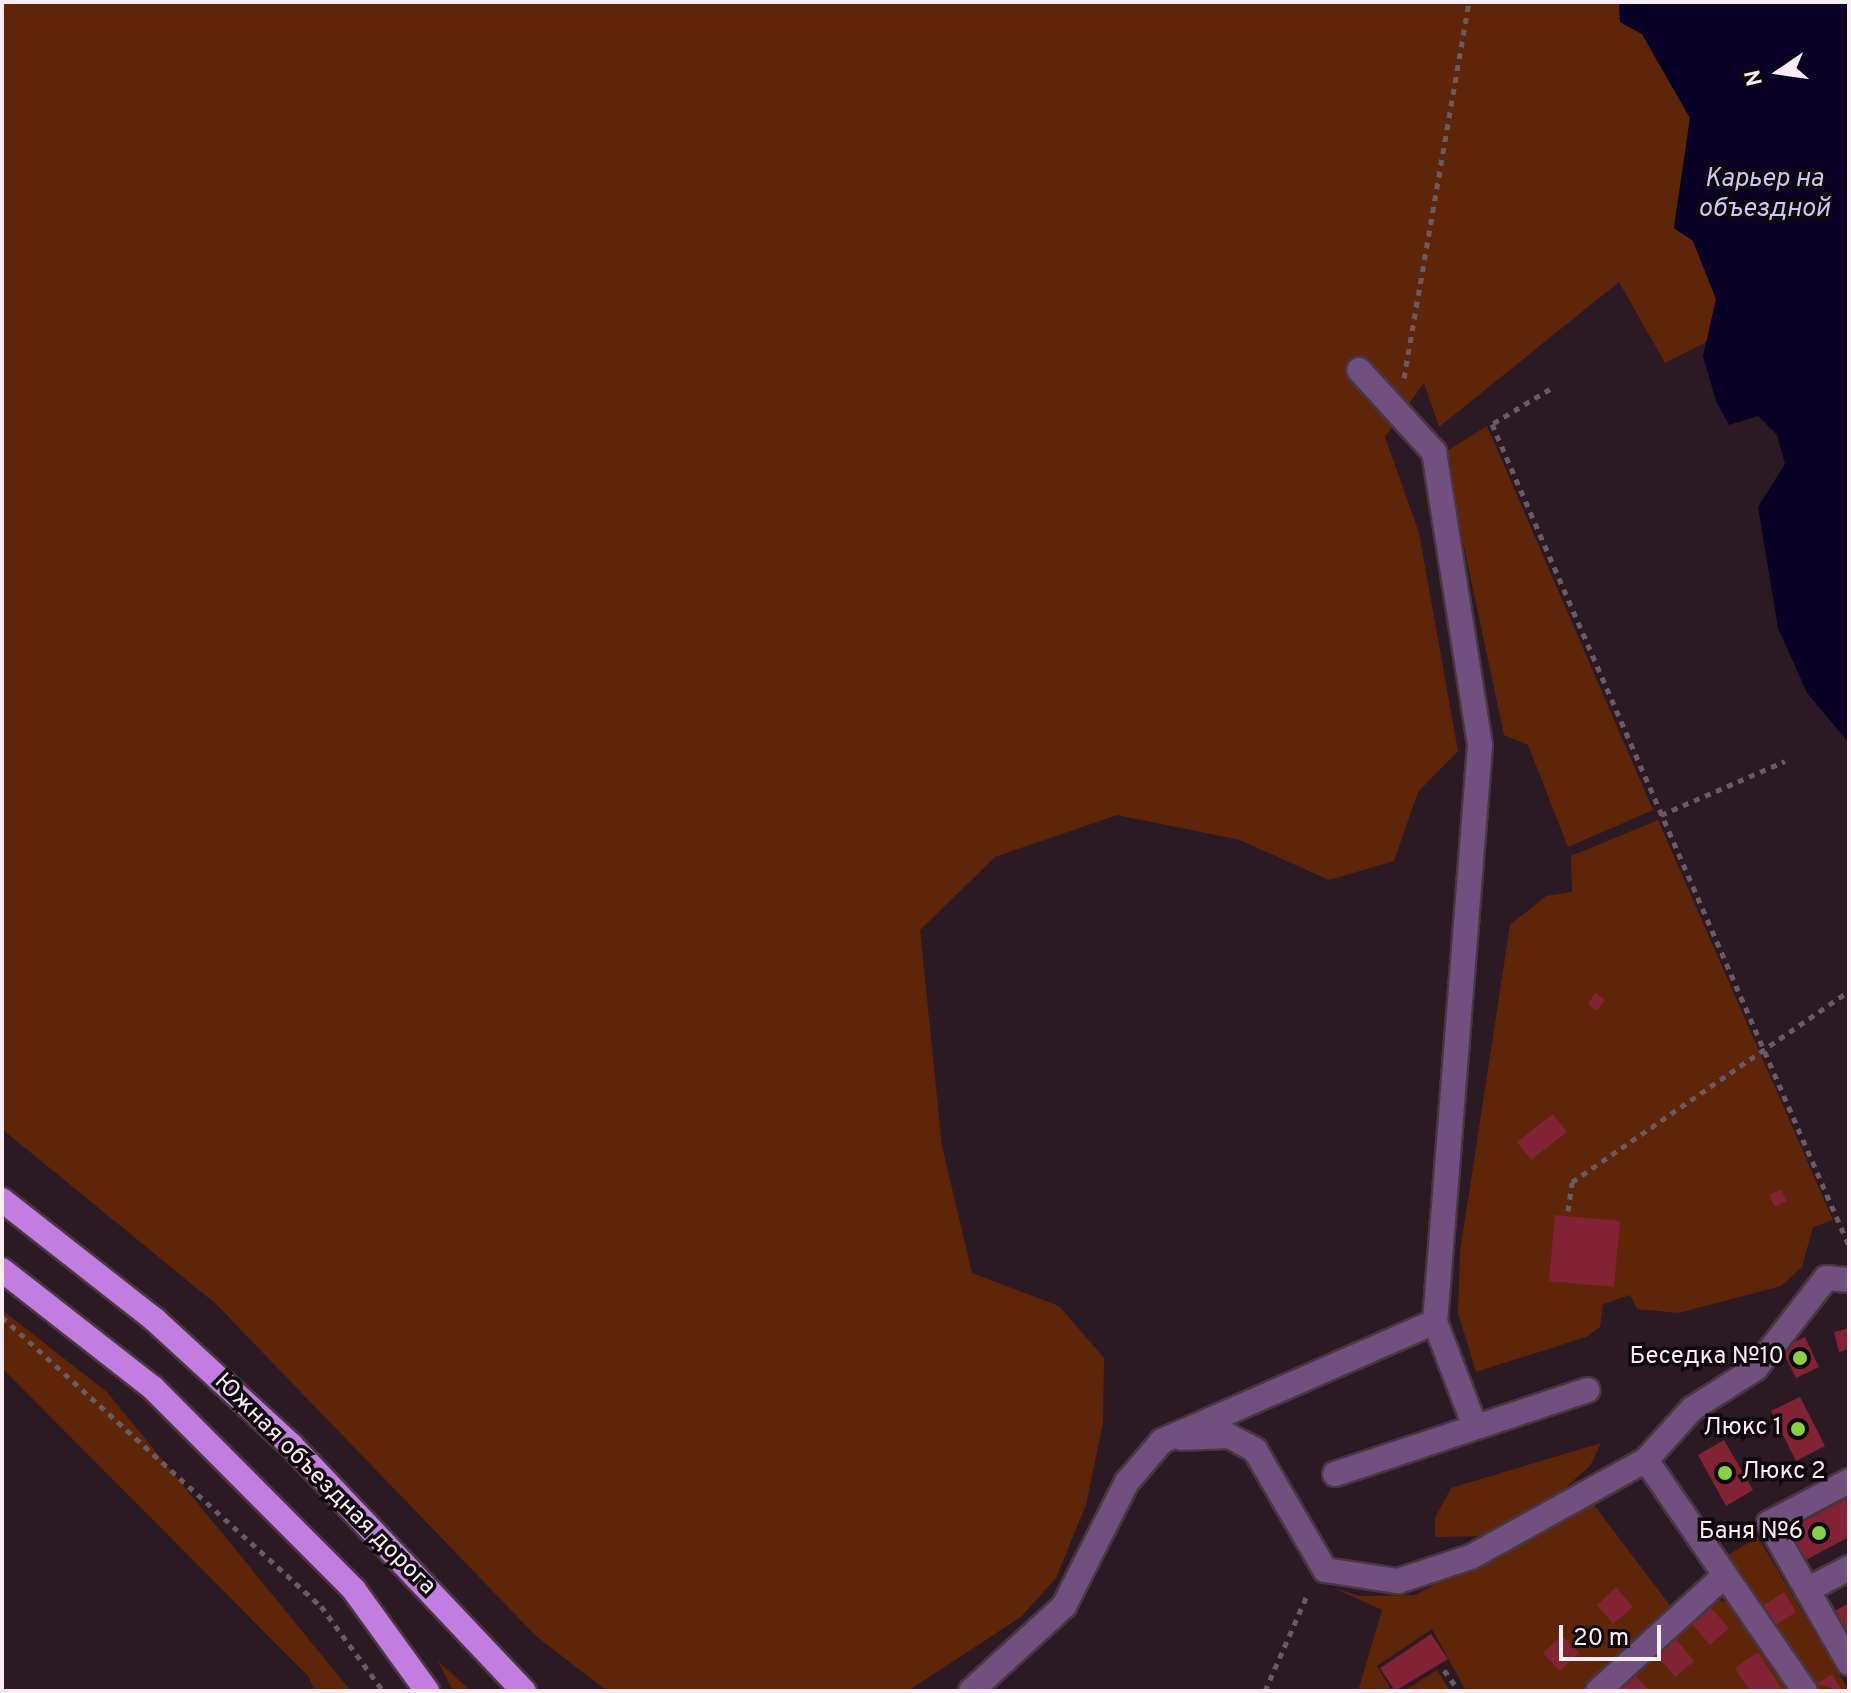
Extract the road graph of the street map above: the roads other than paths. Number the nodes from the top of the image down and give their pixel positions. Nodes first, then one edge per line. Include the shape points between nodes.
1 (1359, 370) dead end
2 (2, 1200) edge
3 (2, 1270) edge
4 (1849, 1280) edge
5 (1435, 1322) junction
6 (1587, 1390) dead end
7 (1475, 1427) junction
8 (1162, 1441) junction
9 (1646, 1460) junction
10 (1335, 1474) dead end
11 (1849, 1481) edge
12 (1849, 1568) edge
13 (1725, 1575) junction
14 (1807, 1590) junction
15 (1849, 1663) edge
16 (427, 1691) edge
17 (524, 1691) edge
18 (971, 1691) edge
19 (1598, 1691) edge
20 (1805, 1691) edge

1 - 5 lane via 1434,452 1480,745
2 - 17 main road, Южная объездная дорога via 155,1320 291,1445
3 - 16 main road via 153,1388 354,1590
4 - 9 lane via 1826,1278 1756,1368 1692,1409
5 - 7 lane
5 - 8 lane
6 - 7 lane
7 - 10 lane
8 - 9 lane via 1229,1436 1255,1450 1317,1561 1347,1578 1398,1581 1471,1557
8 - 18 lane via 1127,1482 1064,1606
9 - 13 lane
11 - 14 lane via 1769,1523
12 - 14 lane
13 - 19 lane
13 - 20 lane
14 - 15 lane

